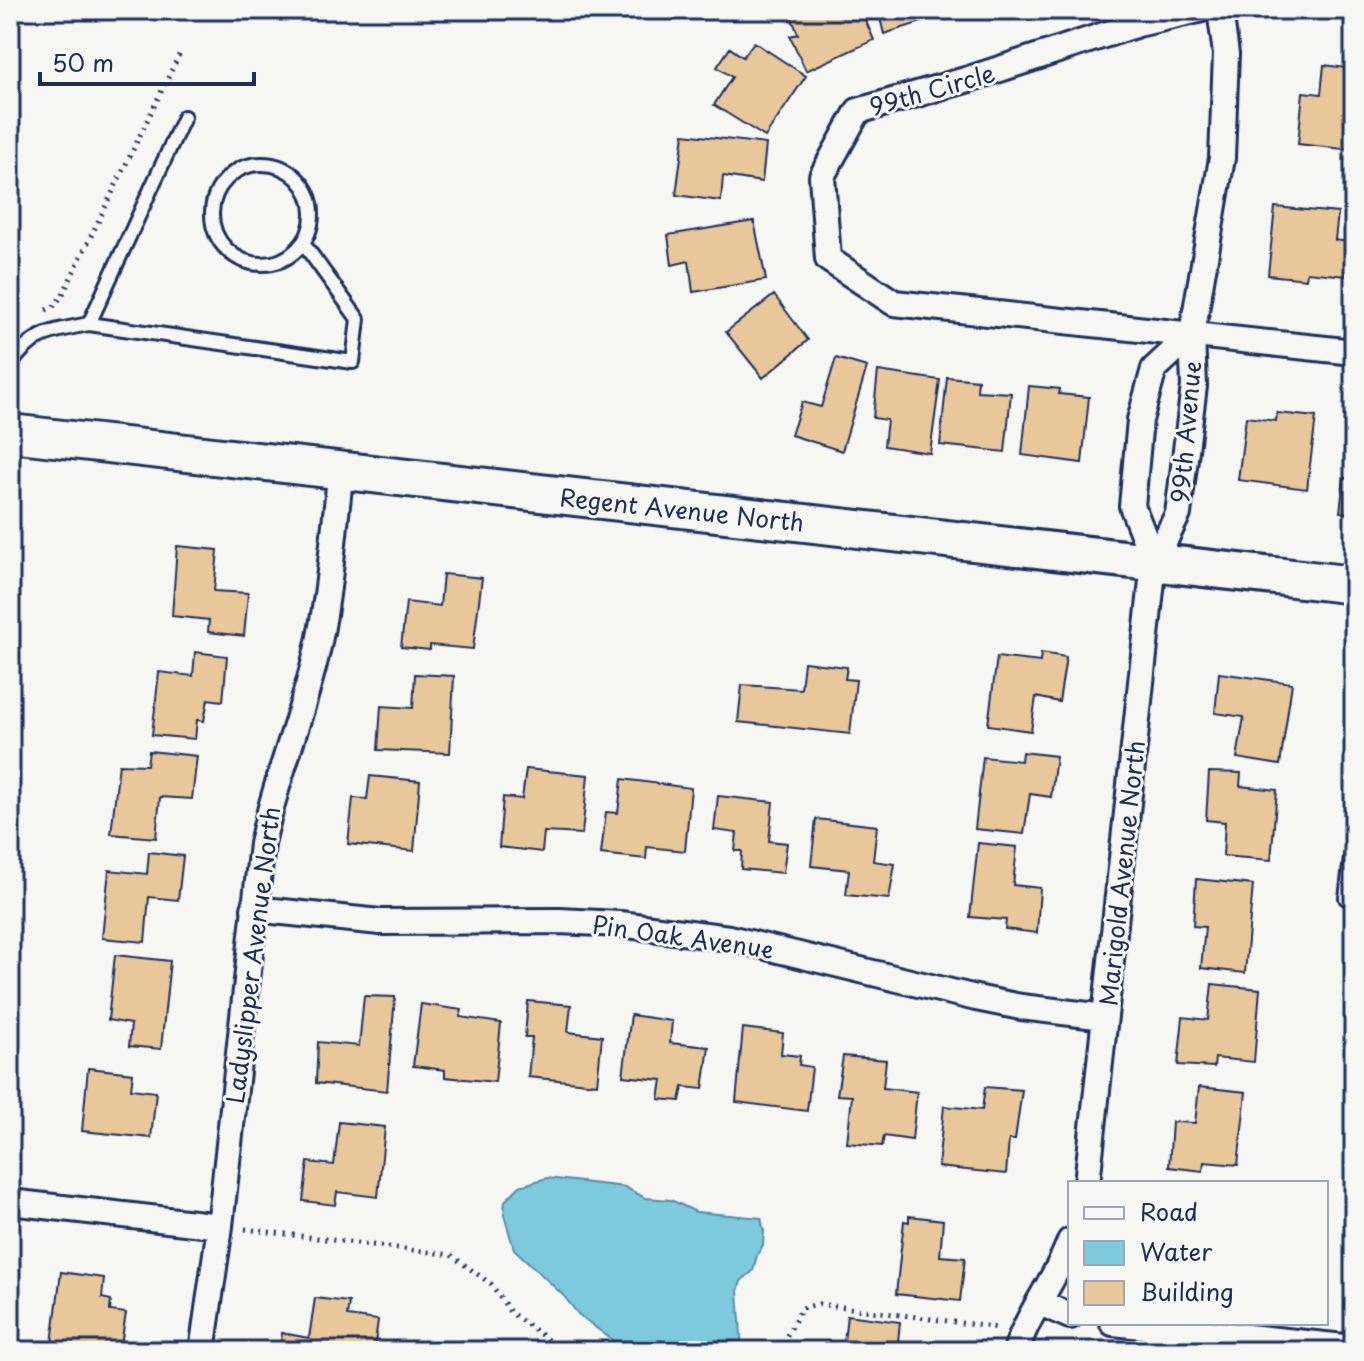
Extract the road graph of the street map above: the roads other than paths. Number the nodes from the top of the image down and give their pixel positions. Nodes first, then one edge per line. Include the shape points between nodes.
1 (1199, 10) edge
2 (1220, 10) edge
3 (184, 117) dead end
4 (303, 243) junction
5 (89, 324) junction
6 (1192, 334) junction
7 (1354, 352) edge
8 (10, 366) edge
9 (10, 433) edge
10 (341, 470) junction
11 (1154, 562) junction
12 (1354, 585) edge
13 (1354, 833) edge
14 (1354, 899) edge
15 (254, 909) junction
16 (1105, 1017) junction
17 (1087, 1181) edge
18 (10, 1202) edge
19 (220, 1226) junction
20 (1068, 1245) edge
21 (1040, 1303) junction
22 (1068, 1315) edge
23 (1132, 1325) edge
24 (1018, 1344) edge
25 (1354, 1348) edge
26 (202, 1351) edge

1 - 6 street, 99th Circle via 858,111 822,176 828,259 894,303
2 - 6 street, 99th Avenue via 1226,54 1222,158
3 - 5 lane
4 - 4 lane via 310,229 310,198 290,172 257,164 226,179 213,210 214,228 232,255 247,262 278,262
4 - 5 lane via 358,319 353,362
5 - 8 lane via 47,332 22,347
6 - 7 street
6 - 11 street, 99th Avenue via 1194,386 1178,514
6 - 11 street, 99th Avenue via 1154,369 1140,420 1132,506
9 - 10 street, Regent Avenue North
10 - 11 street, Regent Avenue North
10 - 15 street, Ladyslipper Avenue North via 318,647 271,798
11 - 12 street, Regent Avenue North
11 - 16 street, Marigold Avenue North
13 - 14 lane via 1346,898
15 - 16 street, Pin Oak Avenue via 380,922 605,923 729,938 976,998
15 - 19 street, Ladyslipper Avenue North
16 - 17 street, Marigold Avenue North
18 - 19 street
19 - 26 street, Ladyslipper Avenue North
20 - 21 street
21 - 22 street
21 - 24 street
23 - 25 street

